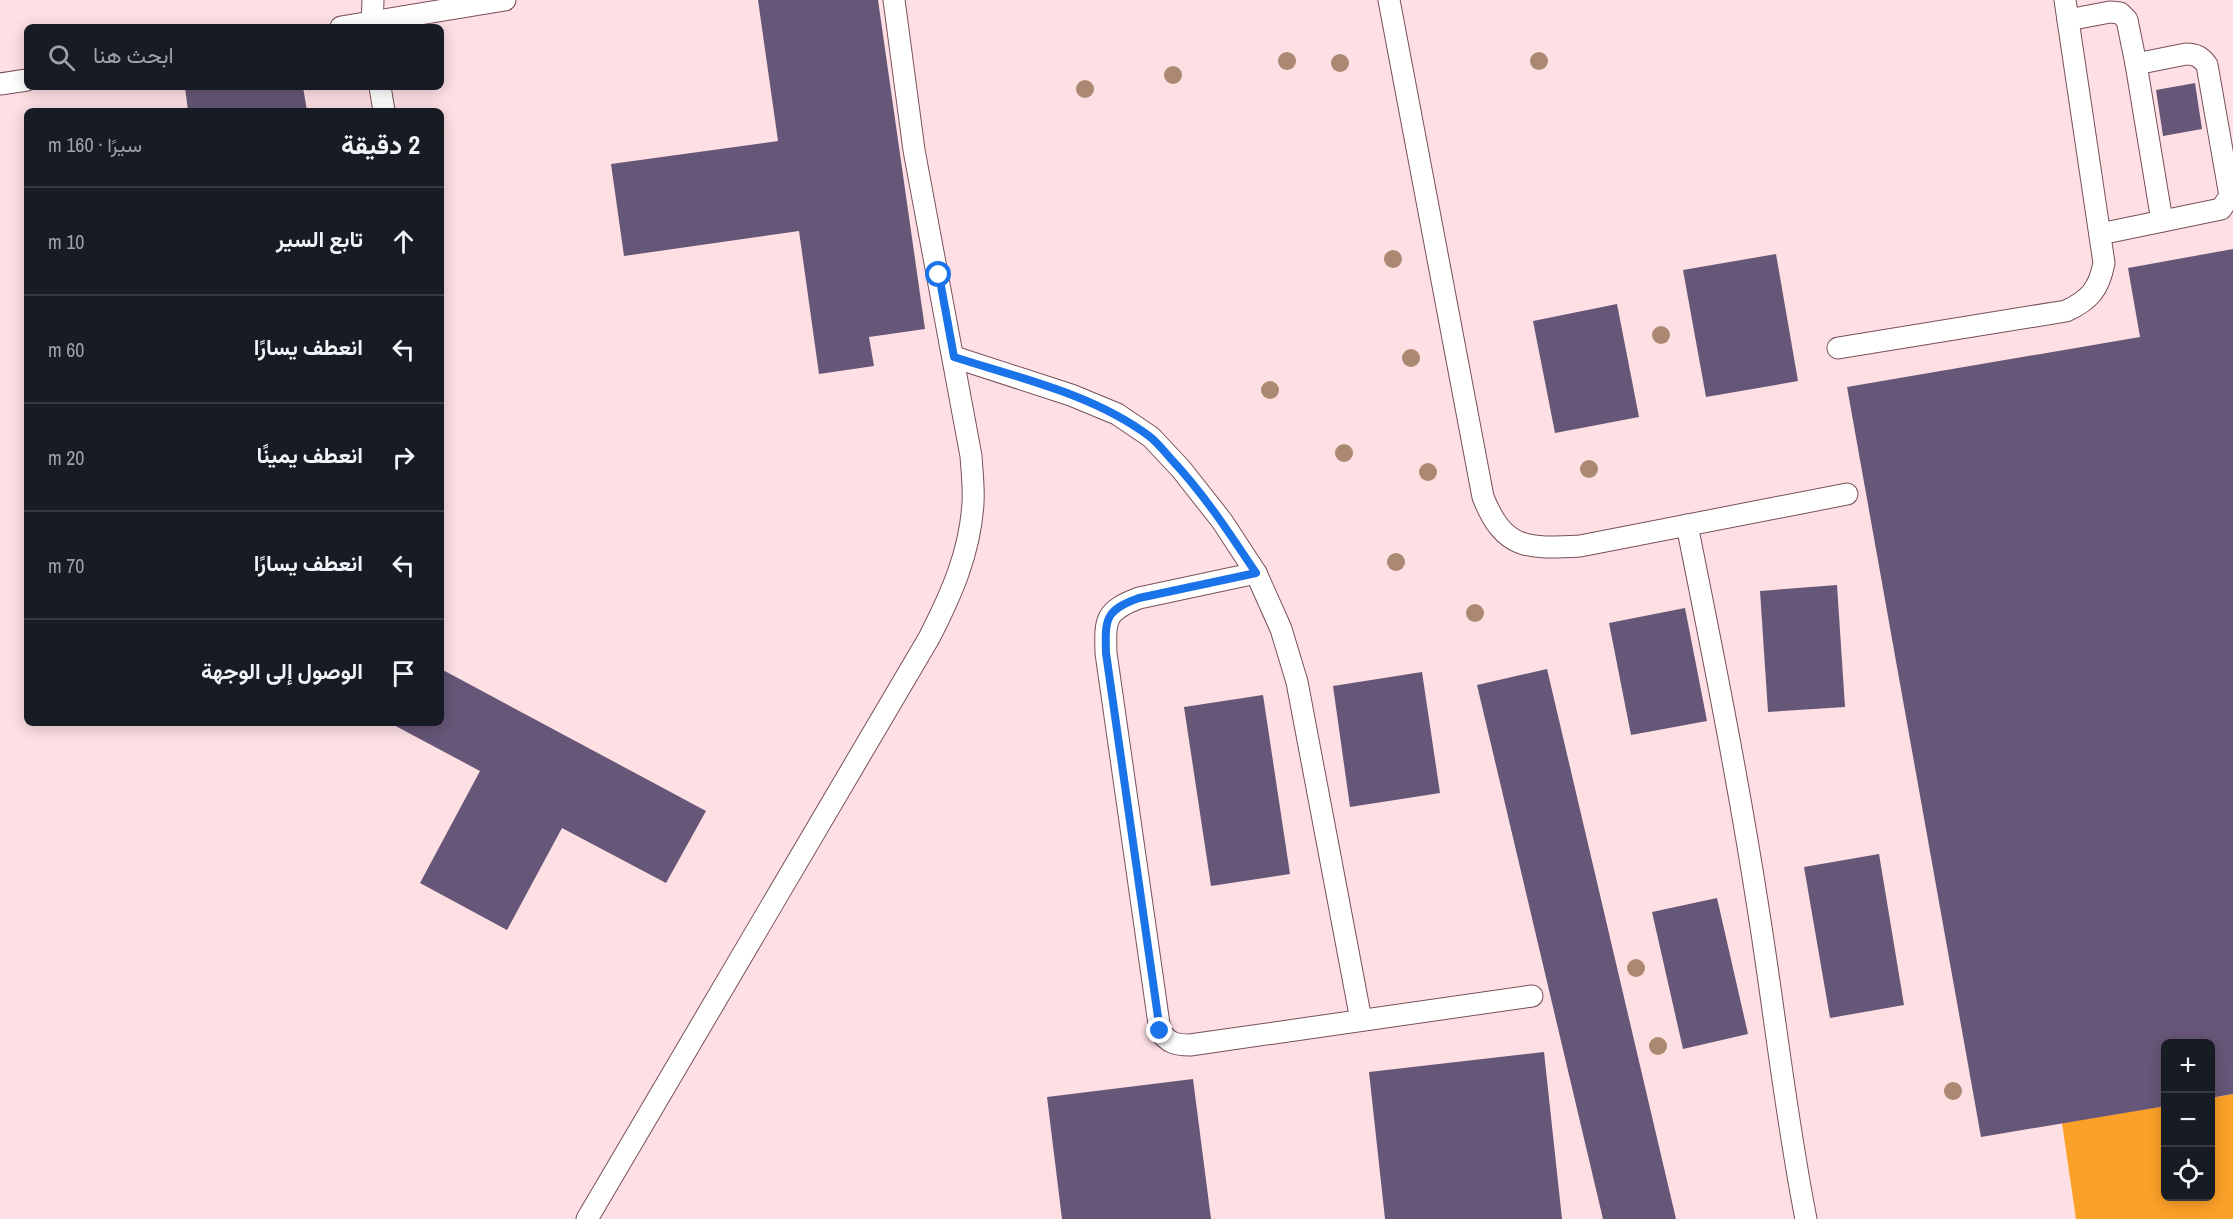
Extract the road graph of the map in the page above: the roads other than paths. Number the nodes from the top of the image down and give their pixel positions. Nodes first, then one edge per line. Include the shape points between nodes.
1 (372, 0) edge
2 (505, 0) edge
3 (894, 0) edge
4 (1389, 0) edge
5 (2067, 10) edge
6 (371, 24) edge
7 (376, 24) edge
8 (2136, 64) junction
9 (24, 80) edge
10 (0, 84) edge
11 (380, 90) edge
12 (384, 108) edge
13 (2162, 221) junction
14 (2100, 234) junction
15 (1838, 348) dead end
16 (954, 357) junction
17 (1846, 494) dead end
18 (1687, 525) junction
19 (1256, 573) junction
20 (1532, 996) dead end
21 (1361, 1020) junction
22 (587, 1219) edge
23 (1806, 1219) edge

1 - 6 lane
2 - 7 lane
3 - 16 lane via 914,150
4 - 18 lane via 1484,497 1492,518 1505,535 1526,545 1552,548
5 - 8 lane via 2120,14 2130,29
5 - 14 lane
8 - 13 lane
8 - 13 lane via 2194,54 2207,65 2230,187 2230,196 2221,209
9 - 10 lane
11 - 12 lane
13 - 14 lane
14 - 15 lane via 2104,263 2101,279 2080,304 2066,311
16 - 19 lane via 1090,403 1117,414 1151,437 1222,521
16 - 22 lane via 971,456 973,502 968,546 953,590 929,638
17 - 18 lane
18 - 23 lane via 1728,730
19 - 21 lane via 1281,629 1297,682
19 - 21 lane via 1139,598 1120,605 1109,616 1106,653 1160,1031 1166,1040 1190,1045
20 - 21 lane

